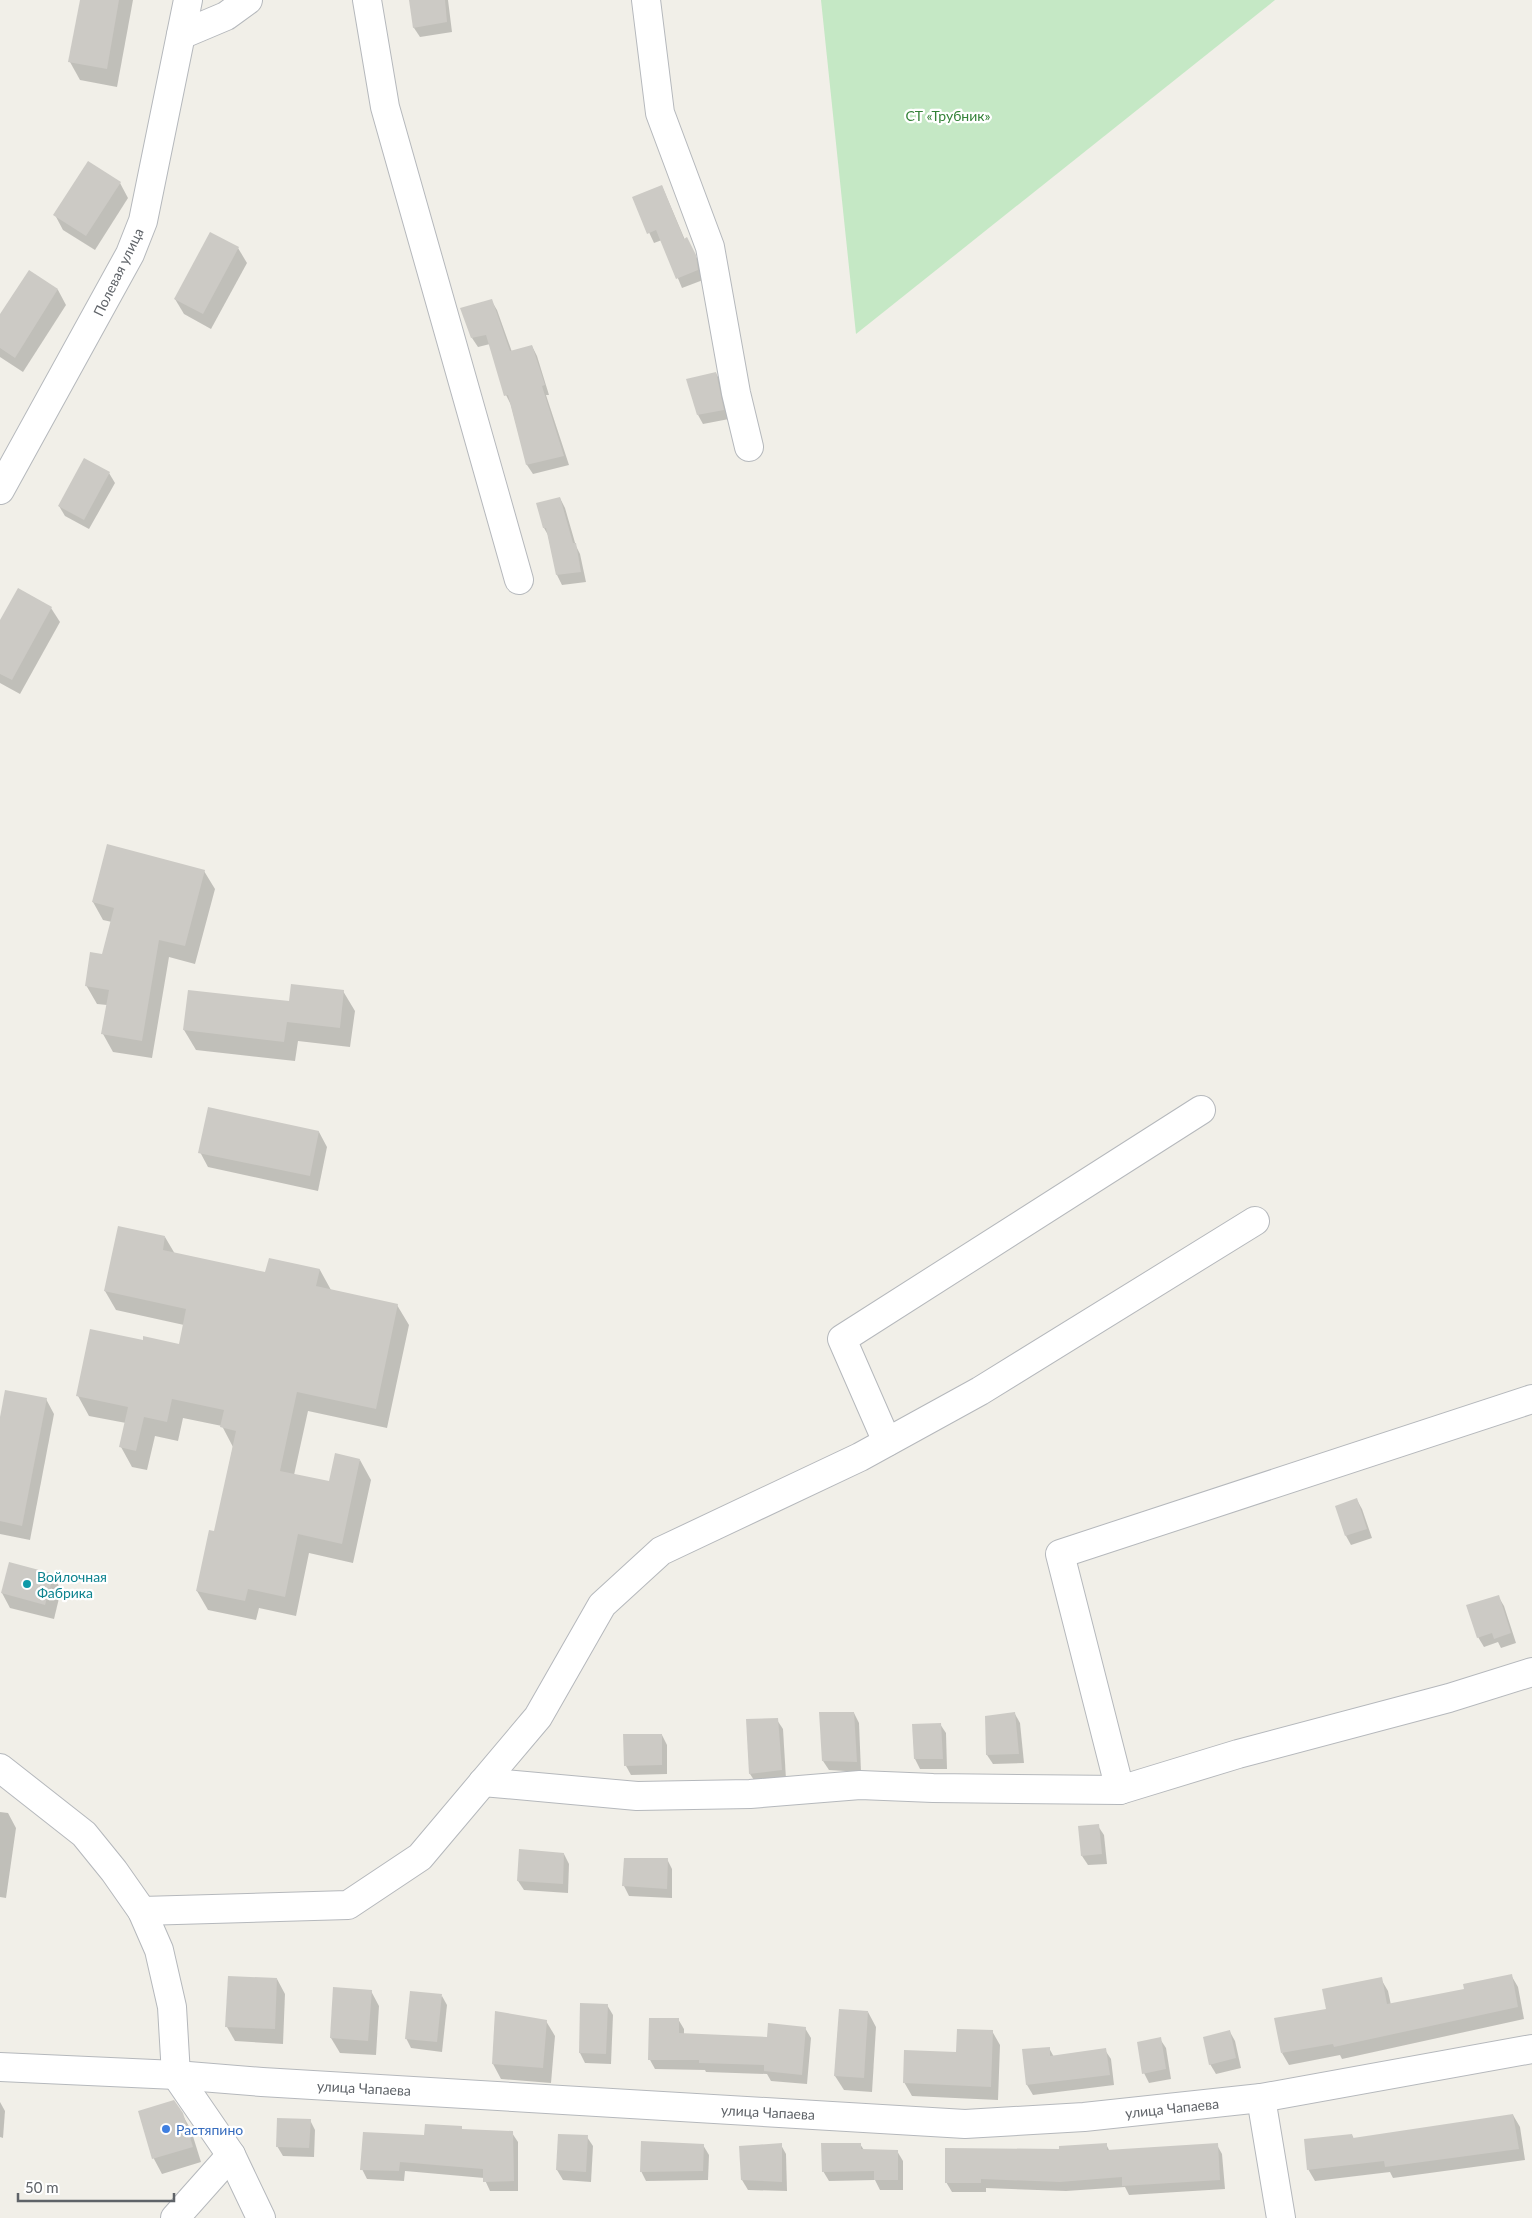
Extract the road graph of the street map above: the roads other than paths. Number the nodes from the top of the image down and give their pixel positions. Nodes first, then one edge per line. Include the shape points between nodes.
1 (188, 0) edge
2 (248, 0) edge
3 (367, 0) edge
4 (646, 0) edge
5 (181, 35) junction
6 (748, 447) dead end
7 (0, 490) edge
8 (519, 580) dead end
9 (1200, 1110) dead end
10 (1255, 1221) dead end
11 (1532, 1399) edge
12 (887, 1442) junction
13 (1532, 1672) edge
14 (0, 1768) edge
15 (483, 1782) junction
16 (1120, 1790) junction
17 (142, 1911) junction
18 (1532, 2049) edge
19 (0, 2067) edge
20 (176, 2075) junction
21 (1261, 2098) junction
22 (231, 2154) junction
23 (175, 2218) edge
24 (261, 2218) edge
25 (1281, 2218) edge

1 - 5 street, Полевая улица
2 - 5 street via 226,16
3 - 8 street via 386,106
4 - 6 street via 660,114 710,248
5 - 7 street, Полевая улица via 143,221 133,246
9 - 12 street via 842,1339
10 - 12 street via 980,1391
11 - 16 street via 1060,1554
12 - 15 street via 661,1551 602,1605 538,1717
13 - 16 street
14 - 17 street via 84,1834
15 - 16 street via 637,1796 750,1794 860,1784
15 - 17 street via 420,1857 348,1905
17 - 20 street via 159,1950 172,2007
18 - 21 street, улица Чапаева
19 - 20 street, улица Чапаева
20 - 21 street, улица Чапаева via 965,2124 1084,2117
20 - 22 street
21 - 25 street
22 - 23 street
22 - 24 street

